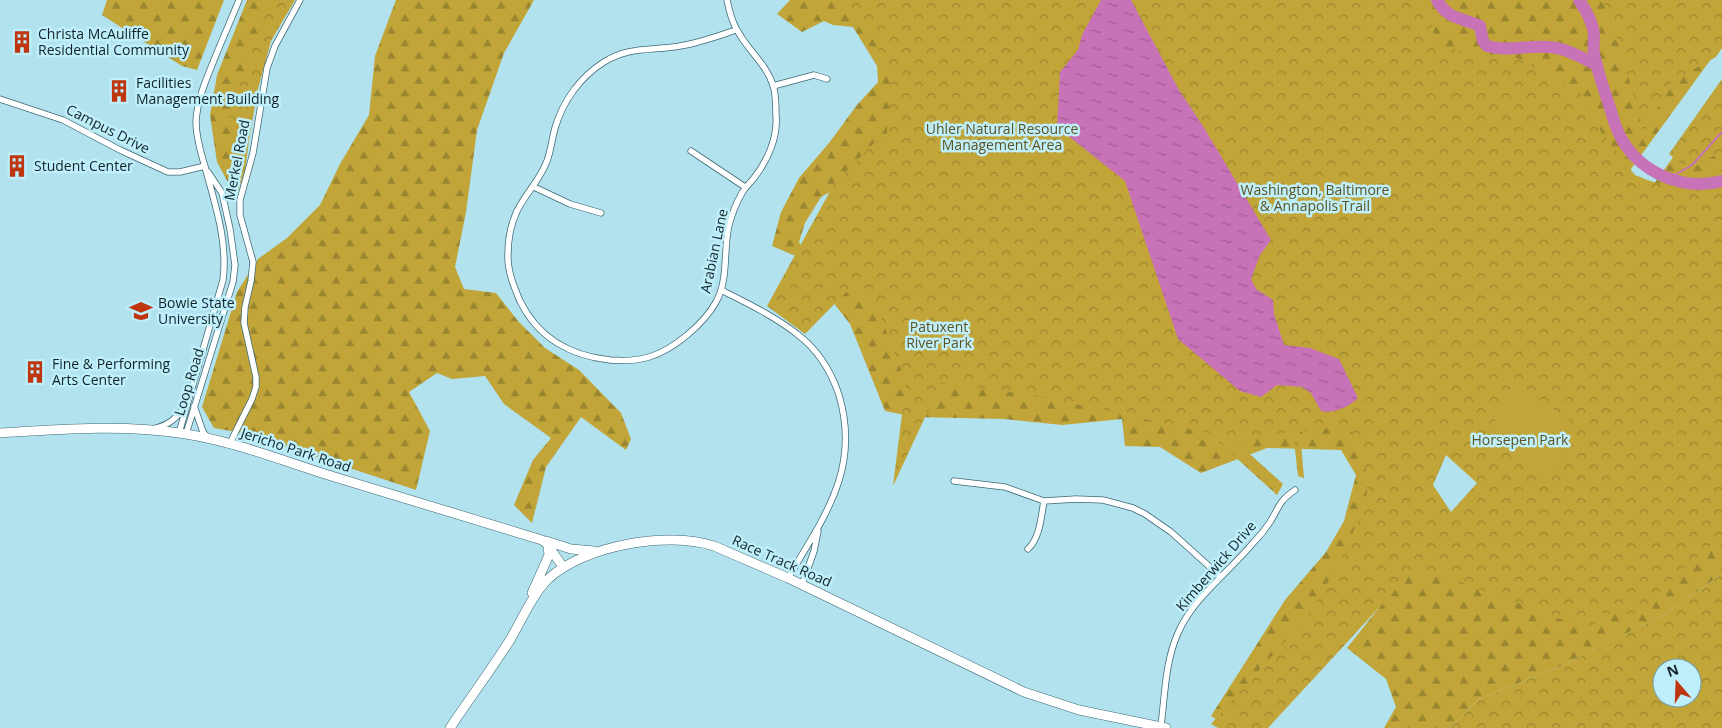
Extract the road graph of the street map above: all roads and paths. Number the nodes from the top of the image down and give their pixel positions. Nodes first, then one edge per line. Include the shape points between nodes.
1 (239, 0) edge
2 (300, 0) edge
3 (727, 0) edge
4 (736, 30) junction
5 (827, 79) dead end
6 (773, 86) junction
7 (0, 99) edge
8 (691, 151) dead end
9 (205, 166) junction
10 (534, 187) junction
11 (746, 187) junction
12 (601, 213) dead end
13 (721, 290) junction
14 (187, 404) junction
15 (194, 405) junction
16 (144, 430) junction
17 (0, 433) edge
18 (182, 434) junction
19 (208, 438) junction
20 (230, 443) junction
21 (954, 481) dead end
22 (1295, 490) dead end
23 (1044, 500) junction
24 (820, 524) junction
25 (545, 542) junction
26 (1028, 550) dead end
27 (604, 551) junction
28 (563, 567) junction
29 (1221, 577) junction
30 (788, 578) junction
31 (802, 584) junction
32 (530, 606) junction
33 (1164, 727) edge
34 (450, 728) edge

1 - 9 street, Loop Road via 200,97 196,124
2 - 20 street, Merkel Road via 267,68 253,153 240,200 240,215 253,262 244,323 256,387
3 - 4 street
4 - 6 street, Arabian Lane via 761,62
4 - 10 street, Arabian Lane via 685,46 629,51 594,69 566,102 546,164
5 - 6 street via 814,75
6 - 11 street, Arabian Lane via 777,124 774,137 767,158
7 - 9 street, Campus Drive via 63,120 168,172
8 - 11 street
9 - 14 street, Loop Road via 226,265
9 - 15 street, Loop Road via 222,193 235,265 233,282
10 - 12 street via 570,204
10 - 13 street, Arabian Lane via 516,212 512,226 508,253 512,279 531,322 576,354 625,361 654,355 700,323
11 - 13 street, Arabian Lane via 728,227
13 - 24 street via 797,334 824,363 833,380 845,424 845,457 837,488
14 - 16 street via 165,426
14 - 18 street, Loop Road
15 - 18 street, Loop Road
15 - 19 street
16 - 17 street, Jericho Park Road via 94,428
16 - 18 street, Jericho Park Road
18 - 19 street, Jericho Park Road
19 - 20 street, Jericho Park Road
20 - 25 street, Jericho Park Road
21 - 23 street via 1005,487
22 - 29 street, Kimberwick Drive via 1279,504 1270,523
23 - 26 street via 1038,530
23 - 29 street via 1103,500 1133,508 1171,532
24 - 30 street
24 - 31 street
25 - 27 street, Jericho Park Road via 571,549
25 - 28 street
25 - 32 street via 549,555 530,598
27 - 28 street, Race Track Road
27 - 30 street, Race Track Road via 648,541 702,543
28 - 32 street, Race Track Road via 547,580
29 - 33 street, Kimberwick Drive via 1188,614 1177,634 1166,674
30 - 31 street, Race Track Road
31 - 33 street, Race Track Road via 1024,692 1079,710
32 - 34 street, Race Track Road

